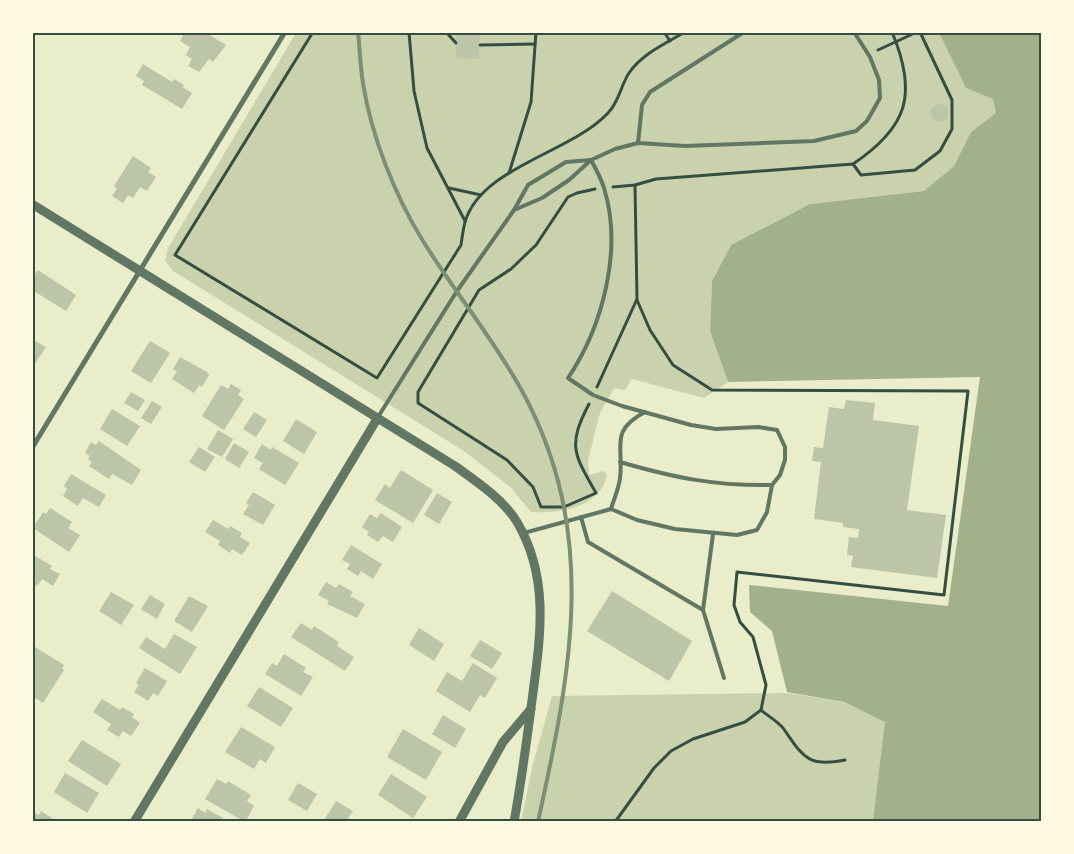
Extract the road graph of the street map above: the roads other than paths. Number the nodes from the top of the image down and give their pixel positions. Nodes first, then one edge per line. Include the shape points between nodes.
1 (285, 32) edge
2 (744, 32) edge
3 (854, 32) edge
4 (638, 143) junction
5 (591, 160) junction
6 (32, 204) edge
7 (514, 210) junction
8 (140, 272) junction
9 (645, 412) junction
10 (377, 418) junction
11 (32, 448) edge
12 (620, 462) junction
13 (772, 485) junction
14 (611, 509) junction
15 (581, 517) junction
16 (522, 534) junction
17 (713, 534) junction
18 (703, 610) junction
19 (724, 678) dead end
20 (531, 708) junction
21 (134, 822) edge
22 (459, 822) edge
23 (514, 822) edge

1 - 8 street
2 - 4 lane via 650,92 642,105
3 - 4 lane via 870,57 879,80 880,98 867,121 856,131 814,141 685,146
4 - 5 lane via 614,149
5 - 7 lane via 542,198
5 - 7 lane via 566,162 550,170 528,185
5 - 9 lane via 604,188 609,215 610,268 593,334 568,378 593,395
6 - 8 street
7 - 10 lane via 457,291
8 - 10 street
8 - 11 street
9 - 12 lane via 630,420 620,436
9 - 13 lane via 708,428 777,430 784,447 784,460 780,475
10 - 16 street via 489,491 517,522
10 - 21 street
12 - 13 lane via 704,483
12 - 14 lane via 620,480
13 - 17 lane via 767,512 757,530 737,535
14 - 15 lane
14 - 17 lane via 657,526
15 - 16 lane
15 - 18 lane via 588,542
16 - 20 street via 539,585 541,634
17 - 18 lane
18 - 19 lane
20 - 22 street via 503,742
20 - 23 street

